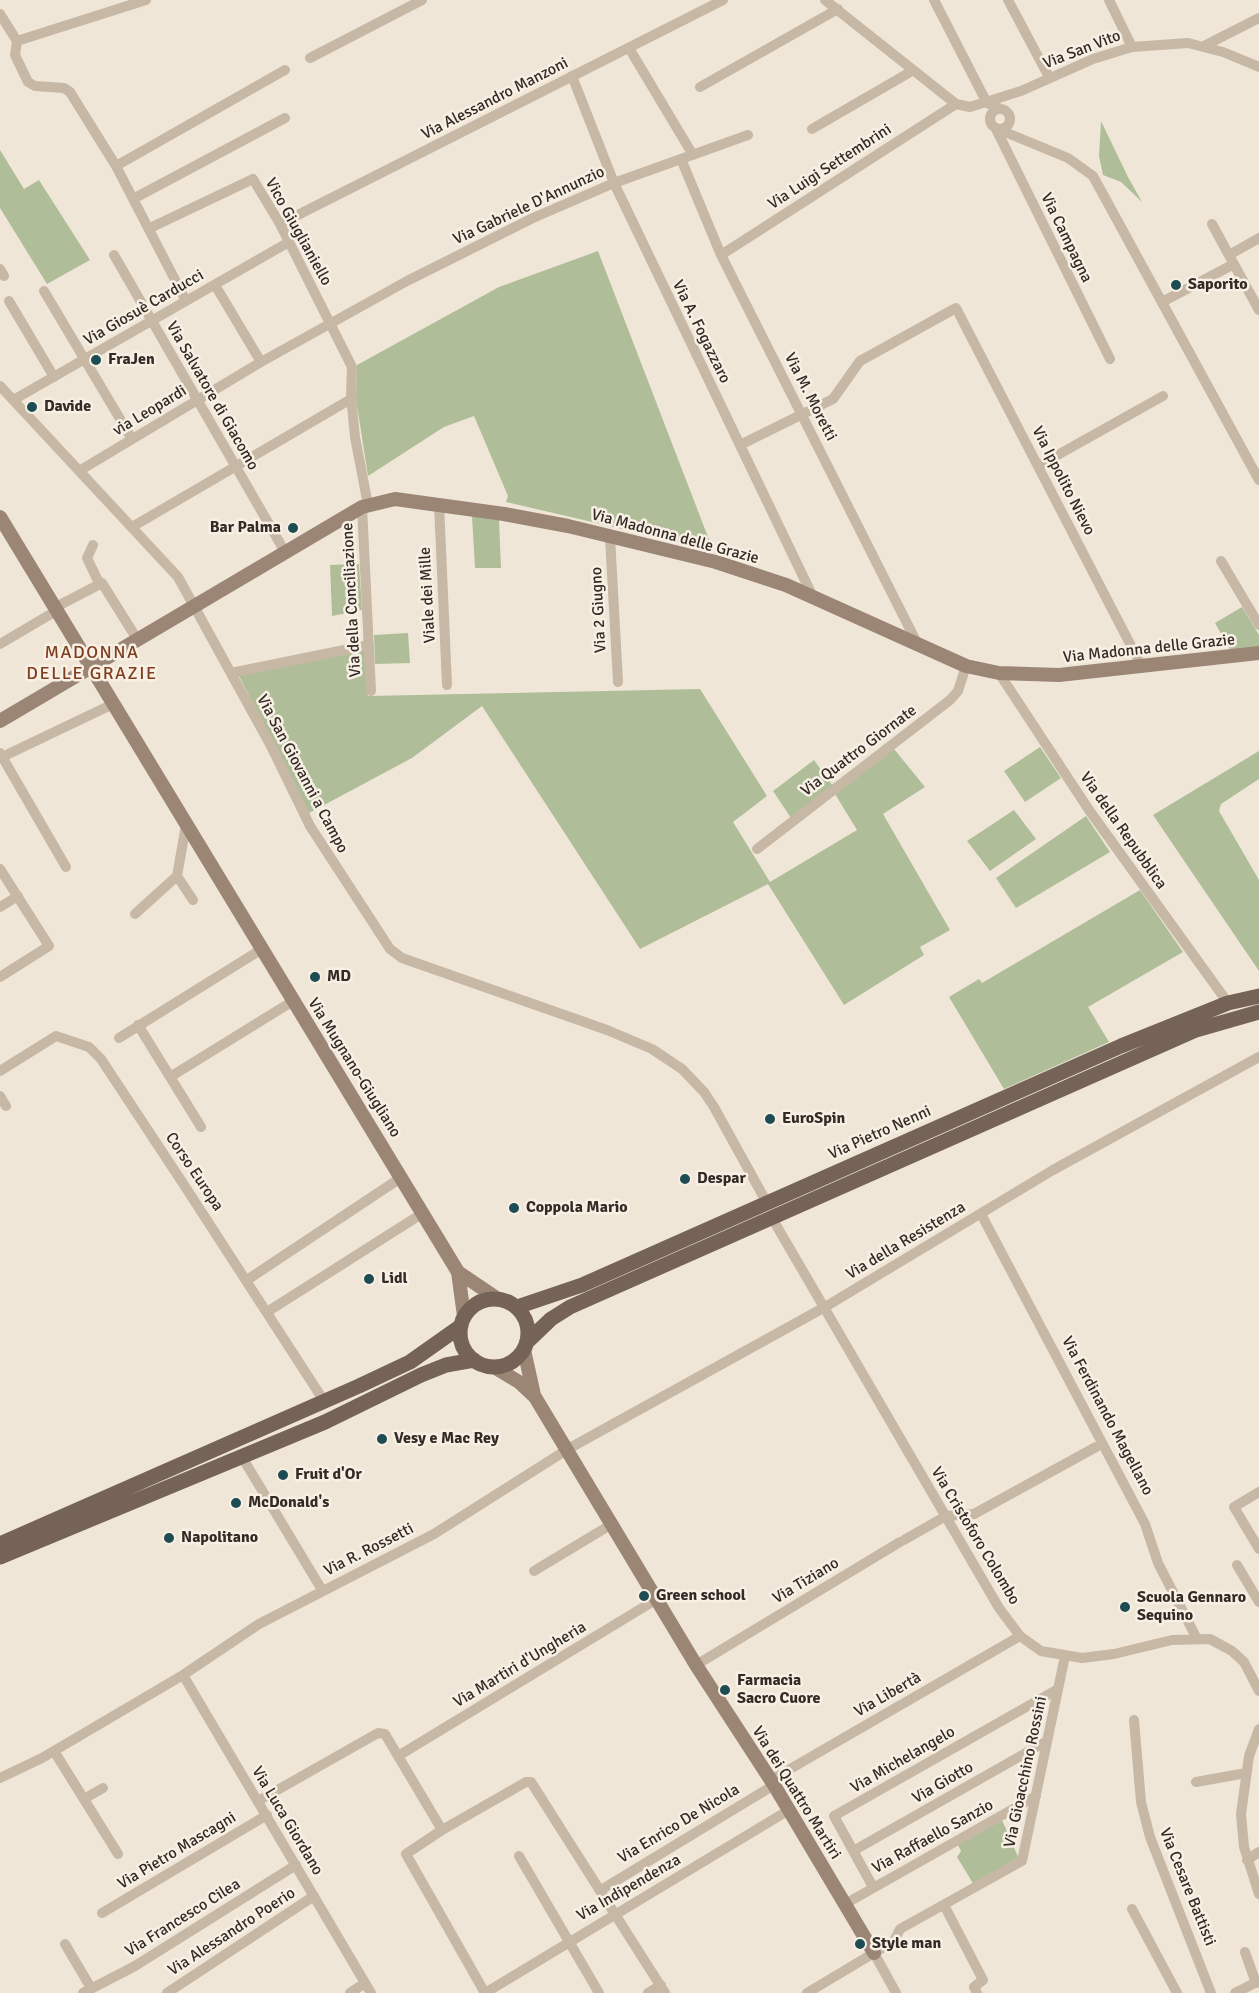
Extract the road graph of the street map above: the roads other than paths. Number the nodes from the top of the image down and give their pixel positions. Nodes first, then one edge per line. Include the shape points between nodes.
1 (146, 0) edge
2 (422, 0) edge
3 (723, 0) edge
4 (825, 0) edge
5 (934, 0) edge
6 (1008, 0) edge
7 (1109, 0) edge
8 (838, 9) junction
9 (0, 14) edge
10 (1259, 18) edge
11 (15, 39) junction
12 (0, 41) edge
13 (1204, 46) junction
14 (1132, 47) junction
15 (630, 48) junction
16 (310, 58) dead end
17 (1259, 67) edge
18 (285, 70) dead end
19 (912, 71) junction
20 (572, 76) junction
21 (1050, 77) junction
22 (700, 87) dead end
23 (956, 104) junction
24 (970, 107) junction
25 (998, 114) junction
26 (285, 118) dead end
27 (812, 129) dead end
28 (748, 135) dead end
29 (693, 155) junction
30 (681, 159) junction
31 (116, 166) junction
32 (614, 183) junction
33 (133, 199) junction
34 (280, 224) junction
35 (1212, 224) dead end
36 (150, 228) junction
37 (1259, 238) edge
38 (289, 242) junction
39 (114, 255) dead end
40 (721, 255) junction
41 (1231, 259) junction
42 (215, 285) junction
43 (44, 291) dead end
44 (186, 301) junction
45 (9, 302) dead end
46 (1162, 302) junction
47 (1259, 310) edge
48 (152, 321) junction
49 (331, 324) junction
50 (1110, 359) dead end
51 (84, 360) junction
52 (261, 362) junction
53 (54, 377) junction
54 (0, 386) edge
55 (1163, 396) dead end
56 (15, 399) junction
57 (351, 399) junction
58 (197, 400) junction
59 (803, 416) junction
60 (132, 439) junction
61 (740, 446) junction
62 (235, 466) junction
63 (1038, 466) junction
64 (79, 471) junction
65 (1259, 480) edge
66 (439, 504) junction
67 (365, 506) junction
68 (0, 518) edge
69 (132, 527) junction
70 (610, 537) junction
71 (93, 545) dead end
72 (285, 552) junction
73 (1221, 561) dead end
74 (99, 583) junction
75 (813, 597) junction
76 (195, 605) junction
77 (55, 609) junction
78 (1259, 625) edge
79 (136, 639) junction
80 (0, 644) edge
81 (369, 645) junction
82 (918, 645) junction
83 (1259, 653) edge
84 (966, 666) junction
85 (89, 667) junction
86 (1142, 667) junction
87 (999, 673) junction
88 (231, 674) junction
89 (618, 682) dead end
90 (447, 685) dead end
91 (371, 691) dead end
92 (112, 704) junction
93 (0, 721) edge
94 (1, 756) edge
95 (185, 823) junction
96 (757, 849) dead end
97 (66, 867) dead end
98 (0, 869) edge
99 (177, 876) junction
100 (18, 896) junction
101 (193, 900) dead end
102 (0, 907) edge
103 (135, 914) dead end
104 (262, 949) junction
105 (0, 977) edge
106 (1259, 996) edge
107 (293, 1001) junction
108 (1228, 1004) junction
109 (1259, 1012) edge
110 (138, 1025) junction
111 (119, 1038) dead end
112 (1259, 1057) edge
113 (0, 1071) edge
114 (170, 1077) junction
115 (0, 1096) edge
116 (6, 1106) dead end
117 (201, 1127) dead end
118 (402, 1177) junction
119 (767, 1203) junction
120 (423, 1213) junction
121 (981, 1214) junction
122 (772, 1218) junction
123 (458, 1272) junction
124 (247, 1280) junction
125 (498, 1299) junction
126 (517, 1307) junction
127 (825, 1307) junction
128 (267, 1312) junction
129 (463, 1321) junction
130 (526, 1346) junction
131 (474, 1360) junction
132 (494, 1367) junction
133 (535, 1397) junction
134 (324, 1401) junction
135 (1096, 1447) dead end
136 (568, 1449) junction
137 (242, 1456) junction
138 (1259, 1492) edge
139 (945, 1516) junction
140 (612, 1524) junction
141 (0, 1544) edge
142 (1259, 1549) edge
143 (0, 1557) edge
144 (1237, 1565) dead end
145 (534, 1571) dead end
146 (322, 1590) junction
147 (657, 1599) junction
148 (1259, 1602) edge
149 (1020, 1636) junction
150 (1196, 1637) junction
151 (1065, 1656) junction
152 (696, 1665) junction
153 (183, 1675) junction
154 (1058, 1689) junction
155 (1258, 1690) edge
156 (1134, 1720) dead end
157 (1259, 1729) edge
158 (1047, 1741) junction
159 (54, 1751) junction
160 (398, 1756) junction
161 (1246, 1773) junction
162 (0, 1778) edge
163 (1196, 1782) dead end
164 (772, 1783) junction
165 (103, 1788) dead end
166 (1036, 1796) junction
167 (84, 1799) junction
168 (258, 1801) junction
169 (789, 1810) junction
170 (267, 1815) junction
171 (442, 1830) junction
172 (853, 1851) junction
173 (1259, 1852) edge
174 (118, 1854) dead end
175 (519, 1856) dead end
176 (1247, 1860) junction
177 (296, 1865) junction
178 (873, 1887) junction
179 (601, 1890) dead end
180 (1259, 1894) edge
181 (314, 1896) junction
182 (845, 1904) junction
183 (944, 1905) junction
184 (1131, 1908) dead end
185 (102, 1913) dead end
186 (614, 1915) junction
187 (569, 1941) junction
188 (65, 1944) dead end
189 (1245, 1952) dead end
190 (874, 1953) junction
191 (1257, 1982) edge
192 (368, 1988) edge
193 (663, 1989) edge
194 (87, 1991) edge
195 (167, 1993) edge
196 (350, 1993) edge
197 (485, 1993) edge
198 (599, 1993) edge
199 (648, 1993) edge
200 (807, 1993) edge
201 (896, 1993) edge
202 (977, 1993) edge
203 (1177, 1993) edge
204 (1211, 1993) edge
205 (1235, 1993) edge

1 - 11 street
2 - 16 street
3 - 15 street, Via Alessandro Manzoni
4 - 8 street
5 - 25 street
6 - 21 street
7 - 14 street
8 - 19 street
8 - 22 street
9 - 11 street
10 - 13 street
11 - 12 street
11 - 31 street via 15,55 28,82 70,92
13 - 14 street, Via San Vito via 1175,42
13 - 17 street, Via San Vito
14 - 21 street, Via San Vito
15 - 20 street, Via Alessandro Manzoni
15 - 29 street
18 - 31 street
19 - 23 street
19 - 27 street
20 - 32 street, Via A. Fogazzaro
20 - 34 street, Via Alessandro Manzoni
21 - 25 street, Via San Vito via 1021,92
23 - 24 street
23 - 40 street, Via Luigi Settembrini
24 - 25 street
24 - 25 street
25 - 46 street via 1019,137 1068,158 1093,176
25 - 50 street, Via Campagna
26 - 33 street
28 - 29 street, Via Gabriele D'Annunzio
29 - 30 street, Via Gabriele D'Annunzio
30 - 32 street, Via Gabriele D'Annunzio
30 - 40 street, Via M. Moretti
31 - 33 street
32 - 49 street, Via Gabriele D'Annunzio via 532,218
32 - 61 street, Via A. Fogazzaro
33 - 36 street
34 - 36 street, Vico Giuglianiello via 253,179
34 - 38 street, Vico Giuglianiello
35 - 41 street
36 - 44 street via 150,236
37 - 41 street
38 - 42 street, Via Giosuè Carducci
38 - 49 street, Vico Giuglianiello
39 - 48 street, Via Salvatore di Giacomo
40 - 59 street, Via M. Moretti
41 - 46 street
41 - 47 street
42 - 44 street, Via Giosuè Carducci
42 - 52 street
43 - 51 street
44 - 48 street, Via Giosuè Carducci
45 - 53 street
46 - 65 street
48 - 51 street, Via Giosuè Carducci
48 - 58 street, Via Salvatore di Giacomo
49 - 52 street, via Leopardi
49 - 57 street, Vico Giuglianiello via 352,367
51 - 53 street, Via Giosuè Carducci
51 - 60 street
52 - 58 street, via Leopardi
53 - 56 street, Via Giosuè Carducci
54 - 56 street, Via San Giovanni a Campo
55 - 63 street
56 - 64 street, Via San Giovanni a Campo
57 - 62 street
57 - 67 street, Vico Giuglianiello
58 - 60 street, via Leopardi
58 - 62 street, Via Salvatore di Giacomo
59 - 61 street
59 - 63 street, Via Ippolito Nievo via 833,399 860,362 956,308
59 - 82 street, Via M. Moretti
60 - 64 street, via Leopardi
61 - 75 street, Via A. Fogazzaro
62 - 69 street
62 - 72 street, Via Salvatore di Giacomo
63 - 86 street, Via Ippolito Nievo
64 - 69 street, Via San Giovanni a Campo
66 - 67 street, Via Madonna delle Grazie via 395,499
66 - 70 street, Via Madonna delle Grazie via 504,513
66 - 90 street, Viale dei Mille
67 - 72 street, Via Madonna delle Grazie
67 - 81 street, Via della Conciliazione
68 - 77 street, Via Mugnano-Giugliano
69 - 76 street, Via San Giovanni a Campo via 178,577
70 - 75 street, Via Madonna delle Grazie via 716,562
70 - 89 street, Via 2 Giugno
71 - 74 street via 87,558
72 - 76 street, Via Madonna delle Grazie
73 - 78 street
74 - 77 street
74 - 79 street via 105,585
75 - 82 street, Via Madonna delle Grazie
76 - 79 street, Via Madonna delle Grazie
76 - 88 street, Via San Giovanni a Campo
77 - 80 street
77 - 85 street, Via Mugnano-Giugliano
79 - 85 street, Via Madonna delle Grazie
81 - 88 street
81 - 91 street, Via della Conciliazione
82 - 84 street, Via Madonna delle Grazie
83 - 86 street, Via Madonna delle Grazie
84 - 87 street, Via Madonna delle Grazie
84 - 96 street, Via Quattro Giornate via 958,691 950,700
85 - 92 street, Via Mugnano-Giugliano
85 - 93 street
86 - 87 street, Via Madonna delle Grazie via 1059,675
87 - 108 street, Via della Repubblica via 1089,810
88 - 119 street, Via San Giovanni a Campo via 310,826 390,949 402,958 607,1030 652,1049 682,1069 714,1107
92 - 94 street
92 - 95 street, Via Mugnano-Giugliano
94 - 97 street
95 - 99 street
95 - 104 street, Via Mugnano-Giugliano
98 - 100 street
99 - 101 street
99 - 103 street
100 - 102 street
100 - 105 street via 49,946
104 - 107 street, Via Mugnano-Giugliano
104 - 110 street
106 - 108 main road, Via Pietro Nenni
107 - 114 street
107 - 118 street, Via Mugnano-Giugliano
108 - 119 main road, Via Pietro Nenni via 1121,1046
109 - 122 main road via 1196,1030
110 - 111 street
110 - 114 street
112 - 121 street, Via della Resistenza
113 - 124 street, Corso Europa via 56,1036 89,1047
114 - 117 street
115 - 116 street
118 - 120 street, Via Mugnano-Giugliano
118 - 124 street
119 - 126 main road, Via Pietro Nenni via 582,1285
120 - 123 street, Via Mugnano-Giugliano
120 - 128 street
121 - 127 street, Via della Resistenza
121 - 150 street, Via Ferdinando Magellano via 1145,1524 1158,1563
122 - 127 street, Via Cristoforo Colombo
122 - 130 main road via 570,1307 551,1319
123 - 125 street, Via Mugnano-Giugliano
123 - 129 street, Via Mugnano-Giugliano
124 - 128 street, Corso Europa
125 - 126 main road
125 - 129 main road via 479,1302
126 - 130 main road via 527,1322
127 - 136 street, Via della Resistenza
127 - 139 street, Via Cristoforo Colombo
128 - 134 street, Corso Europa
129 - 131 main road via 462,1345
129 - 134 main road via 410,1362
130 - 132 main road via 511,1363
130 - 133 street, Via dei Quattro Martiri
131 - 132 main road
131 - 137 main road via 421,1375 325,1422
132 - 133 street, Via dei Quattro Martiri
133 - 136 street, Via dei Quattro Martiri
134 - 141 main road
135 - 139 street via 974,1514
136 - 140 street, Via dei Quattro Martiri
136 - 146 street, Via R. Rossetti via 434,1534
137 - 143 main road
137 - 146 street
138 - 142 street via 1234,1506
139 - 149 street, Via Cristoforo Colombo
139 - 152 street, Via Tiziano
140 - 145 street
140 - 147 street, Via dei Quattro Martiri
144 - 148 street
146 - 153 street, Via R. Rossetti via 259,1624
147 - 152 street, Via dei Quattro Martiri
147 - 160 street, Via Martiri d'Ungheria
149 - 151 street, Via Cristoforo Colombo via 1041,1651
149 - 164 street, Via Libertà
150 - 151 street, Via Cristoforo Colombo via 1092,1657
150 - 155 street, Via Cristoforo Colombo via 1210,1639 1232,1651 1244,1662
151 - 154 street, Via Gioacchino Rossini
152 - 164 street, Via dei Quattro Martiri
153 - 159 street, Via R. Rossetti
153 - 168 street, Via Luca Giordano
154 - 158 street, Via Gioacchino Rossini
154 - 172 street, Via Michelangelo via 834,1816
156 - 204 street, Via Cesare Battisti via 1141,1802 1150,1837
157 - 161 street
158 - 166 street, Via Gioacchino Rossini
158 - 172 street, Via Giotto
159 - 162 street, Via R. Rossetti
159 - 167 street
160 - 168 street via 385,1734 378,1732
160 - 171 street
161 - 163 street
161 - 176 street via 1240,1814
164 - 169 street, Via dei Quattro Martiri
164 - 179 street, Via Enrico De Nicola
165 - 167 street
166 - 178 street, Via Raffaello Sanzio
166 - 183 street, Via Gioacchino Rossini via 1022,1861
167 - 174 street
168 - 170 street, Via Luca Giordano
169 - 182 street, Via dei Quattro Martiri
169 - 186 street, Via Indipendenza
170 - 177 street, Via Luca Giordano
170 - 185 street, Via Pietro Mascagni
171 - 186 street via 530,1782
171 - 197 street via 406,1855
172 - 178 street, Via Michelangelo
173 - 176 street
175 - 187 street
176 - 180 street
177 - 181 street, Via Luca Giordano
177 - 194 street, Via Francesco Cilea via 135,1966
178 - 182 street, Via Raffaello Sanzio
181 - 192 street, Via Luca Giordano
181 - 195 street, Via Alessandro Poerio
182 - 190 street, Via dei Quattro Martiri
183 - 190 street, Via Gioacchino Rossini via 900,1929 896,1940
183 - 202 street via 983,1981 974,1987
184 - 203 street
186 - 187 street, Via Indipendenza
186 - 193 street
187 - 197 street, Via Indipendenza
187 - 198 street
188 - 194 street
189 - 191 street
190 - 200 street, Via Gioacchino Rossini
190 - 201 street, Via dei Quattro Martiri
191 - 205 street
192 - 196 street, Via Luca Giordano
193 - 199 street

